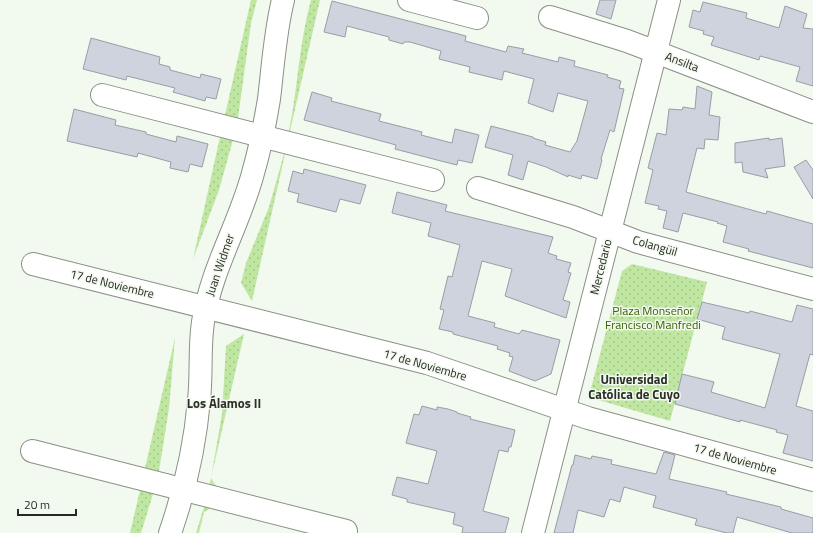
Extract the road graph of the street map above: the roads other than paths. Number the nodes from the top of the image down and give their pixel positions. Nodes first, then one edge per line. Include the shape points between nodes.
1 (283, 0) edge
2 (409, 0) edge
3 (669, 0) edge
4 (550, 17) dead end
5 (477, 18) dead end
6 (656, 53) junction
7 (102, 95) dead end
8 (813, 112) edge
9 (261, 136) junction
10 (433, 180) dead end
11 (478, 188) dead end
12 (610, 232) junction
13 (33, 264) dead end
14 (813, 289) edge
15 (206, 308) junction
16 (564, 410) junction
17 (32, 451) dead end
18 (813, 480) edge
19 (183, 489) junction
20 (346, 531) dead end
21 (170, 533) edge
22 (533, 533) edge

1 - 9 street, Juan Widmer
2 - 5 street
3 - 6 street, Mercedario
4 - 6 street, Ansilta via 627,41
6 - 8 street, Ansilta
6 - 12 street, Mercedario
7 - 9 street
9 - 10 street
9 - 15 street, Juan Widmer via 248,190 221,259
11 - 12 street, Colangüil via 573,217
12 - 14 street, Colangüil via 638,242
12 - 16 street, Mercedario
13 - 15 street, 17 de Noviembre
15 - 16 street, 17 de Noviembre via 428,363
15 - 19 street, Juan Widmer via 197,421
16 - 18 street, 17 de Noviembre
16 - 22 street, Mercedario
17 - 19 street
19 - 20 street
19 - 21 street, Juan Widmer

